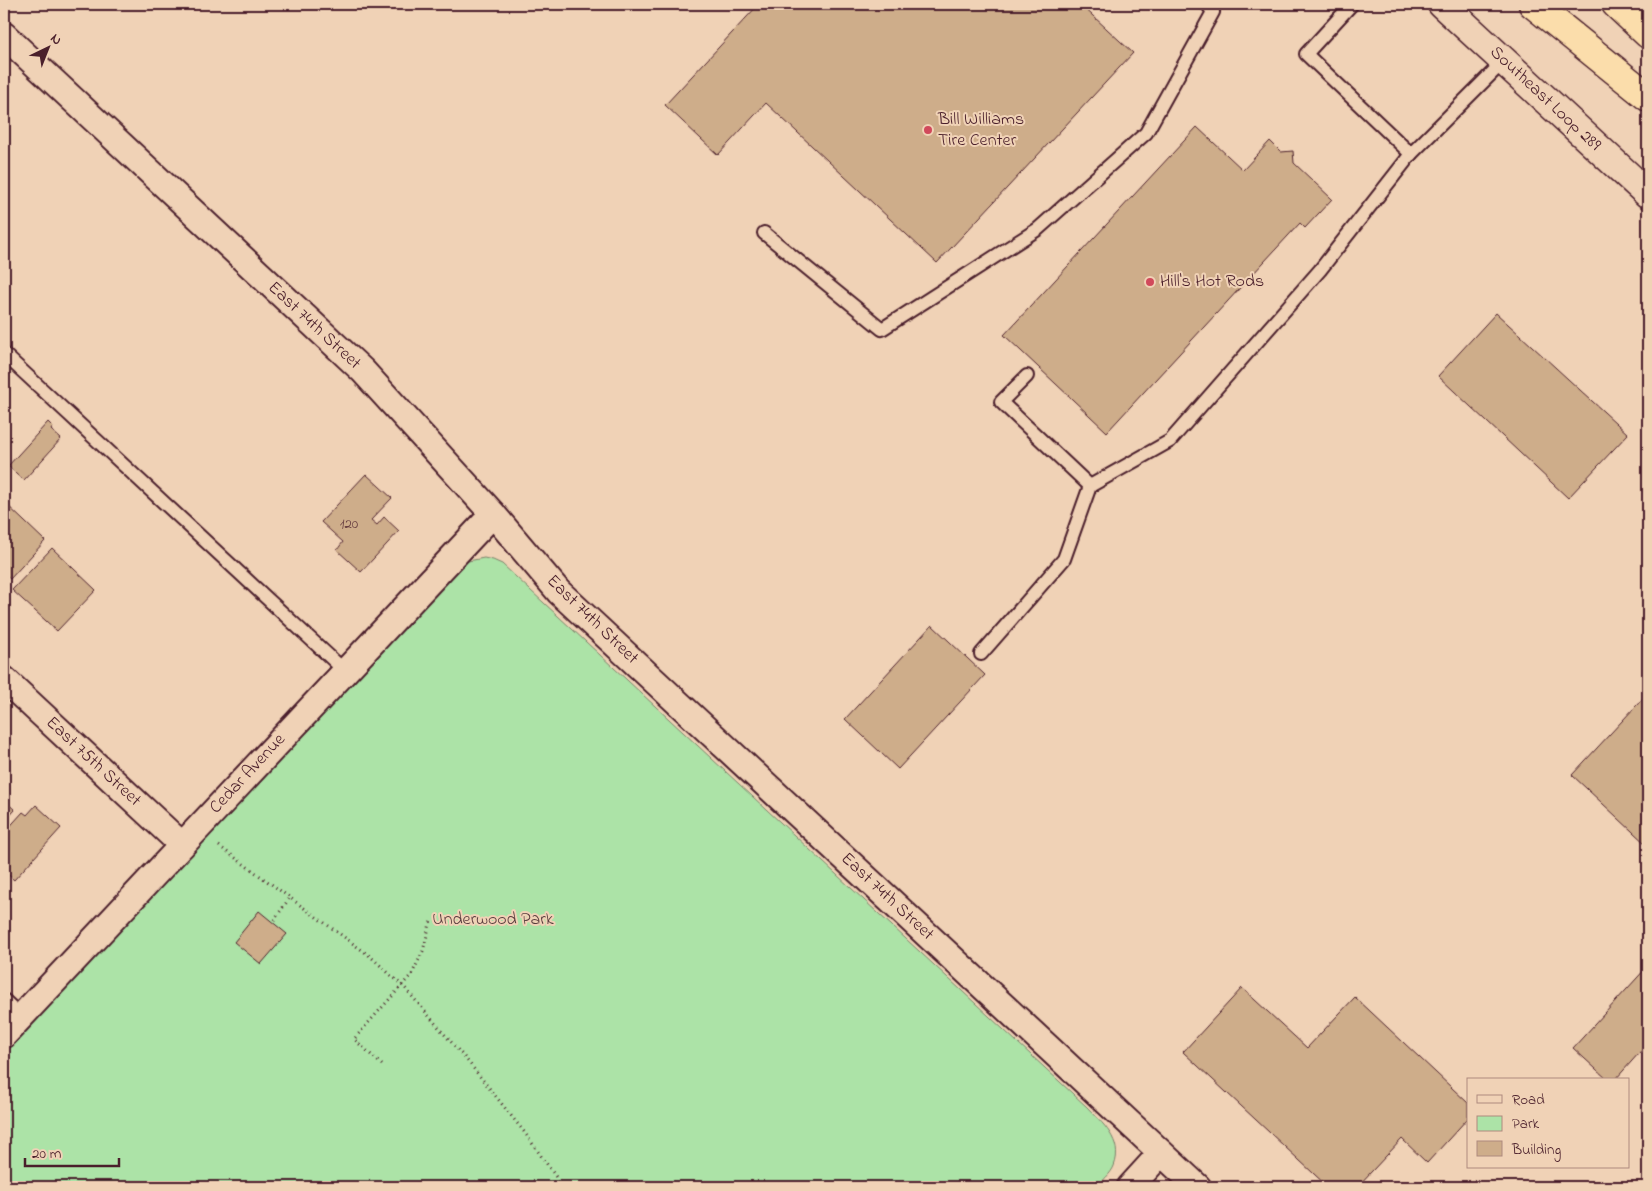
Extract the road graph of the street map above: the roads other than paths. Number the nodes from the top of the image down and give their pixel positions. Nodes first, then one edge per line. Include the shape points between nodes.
1 (1207, 4) edge
2 (1352, 4) edge
3 (1442, 4) edge
4 (1533, 4) edge
5 (1616, 4) edge
6 (1648, 34) edge
7 (4, 35) edge
8 (1504, 61) junction
9 (1648, 97) edge
10 (1411, 154) junction
11 (1648, 194) edge
12 (764, 233) dead end
13 (4, 354) edge
14 (1027, 376) dead end
15 (1090, 486) junction
16 (493, 514) junction
17 (980, 654) dead end
18 (345, 671) junction
19 (4, 679) edge
20 (189, 837) junction
21 (12, 1008) edge
22 (4, 1035) edge
23 (1161, 1153) junction
24 (1130, 1187) edge
25 (1198, 1187) edge

1 - 12 lane via 1213,12 1146,133 1038,229 882,329
2 - 10 lane via 1306,54
3 - 8 main road, Southeast Loop 289
4 - 9 highway
5 - 6 highway
7 - 16 street, East 74th Street via 363,371
8 - 10 lane
8 - 11 main road, Southeast Loop 289
10 - 15 lane via 1320,270 1170,441
13 - 18 lane
14 - 15 lane via 1001,402
15 - 17 lane via 1064,559
16 - 18 street, Cedar Avenue
16 - 23 street, East 74th Street via 559,592
18 - 20 street, Cedar Avenue
19 - 20 street, East 75th Street
20 - 21 street, Cedar Avenue
21 - 22 street, Cedar Avenue
23 - 24 street
23 - 25 street, East 74th Street

